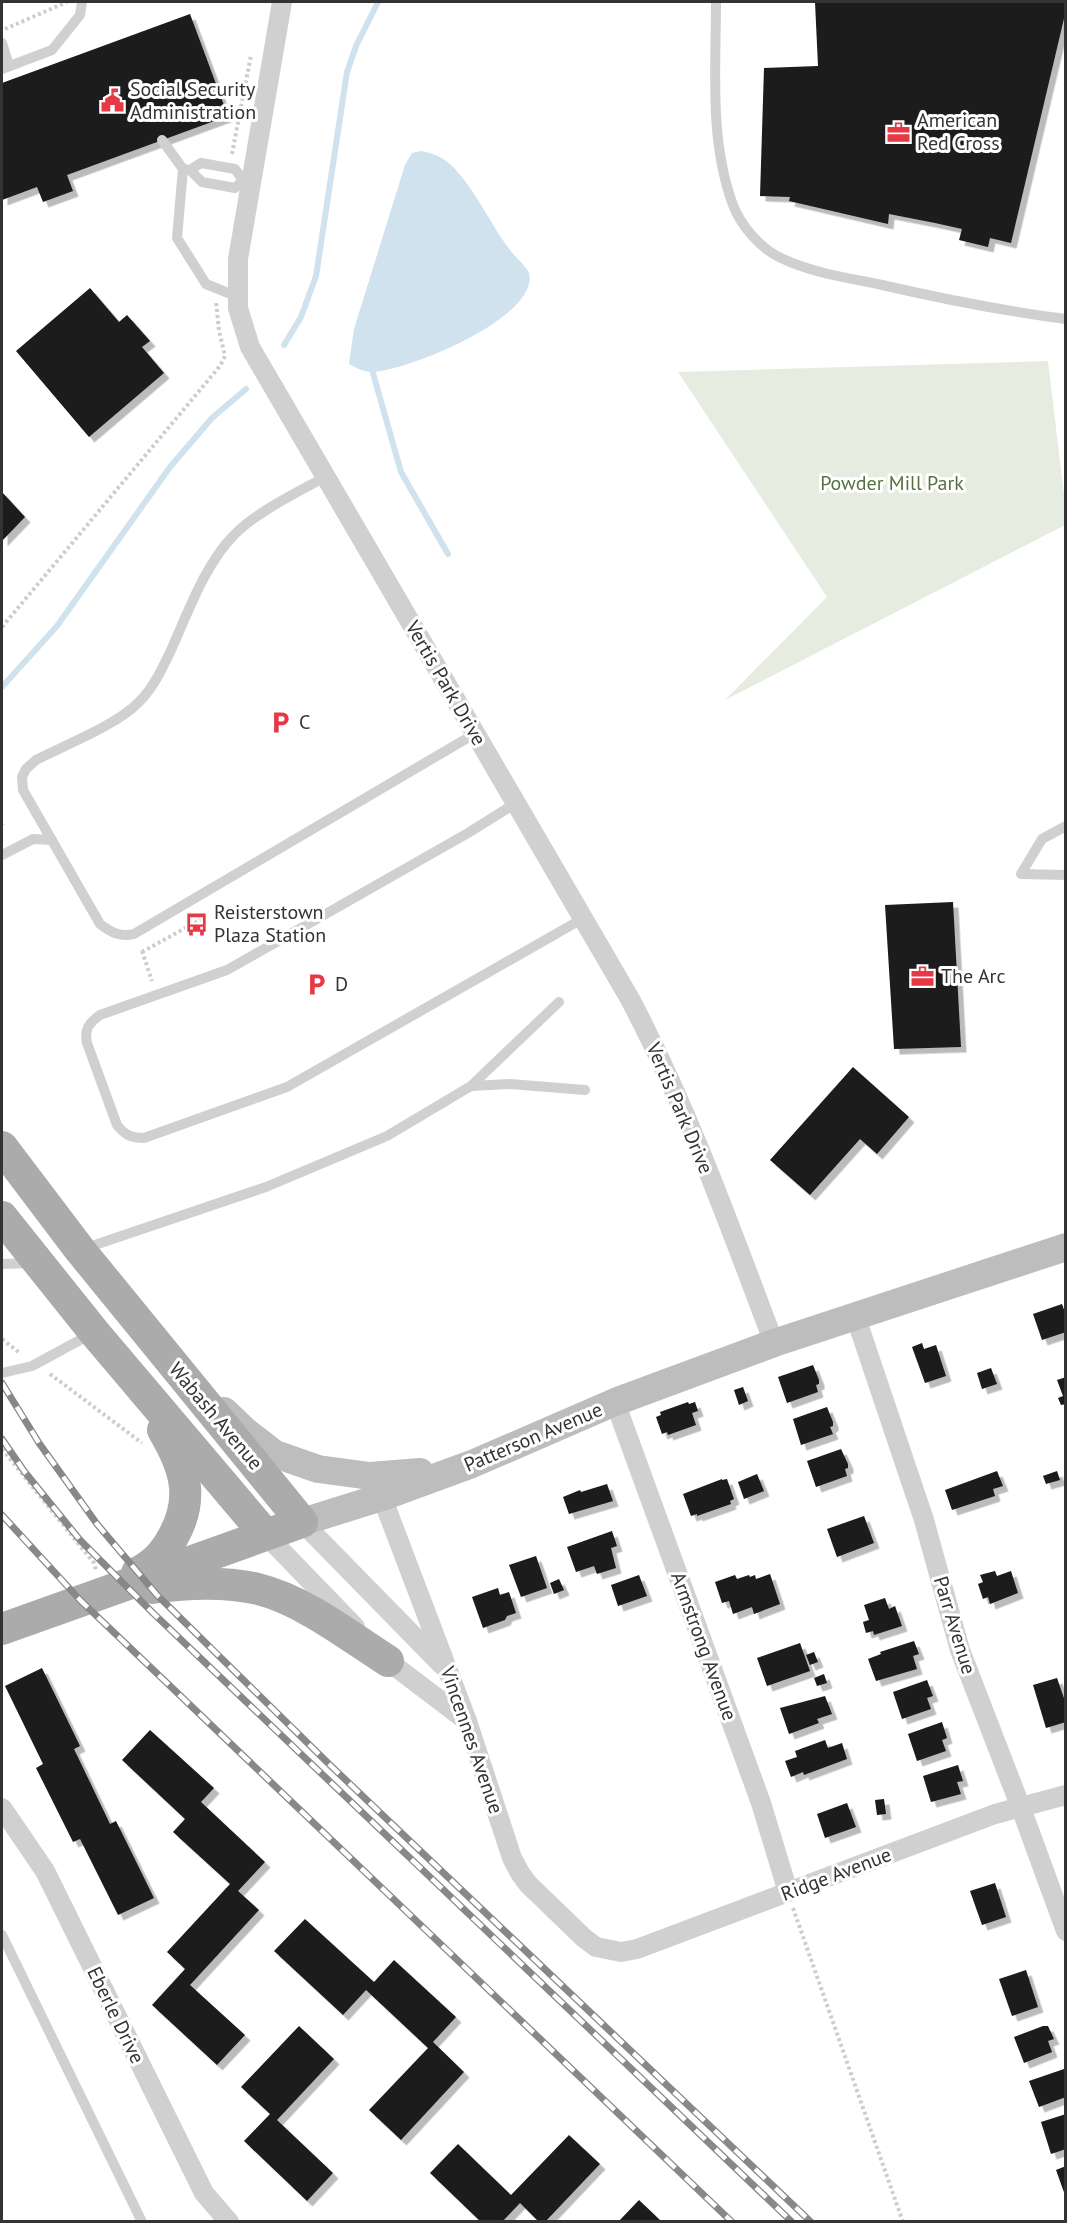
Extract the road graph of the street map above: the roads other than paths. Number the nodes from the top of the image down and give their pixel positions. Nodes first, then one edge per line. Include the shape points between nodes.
1 (82, 2) edge
2 (282, 2) edge
3 (717, 2) edge
4 (2, 43) edge
5 (5, 68) edge
6 (162, 140) dead end
7 (187, 169) junction
8 (246, 181) junction
9 (238, 297) junction
10 (1065, 319) edge
11 (325, 477) junction
12 (476, 733) junction
13 (516, 803) junction
14 (1065, 826) edge
15 (52, 840) junction
16 (2, 855) edge
17 (1065, 875) edge
18 (582, 919) junction
19 (559, 1002) dead end
20 (471, 1086) junction
21 (585, 1090) dead end
22 (2, 1147) edge
23 (2, 1217) edge
24 (1065, 1247) edge
25 (80, 1250) junction
26 (37, 1262) junction
27 (2, 1264) edge
28 (855, 1315) junction
29 (94, 1332) junction
30 (153, 1340) junction
31 (774, 1343) junction
32 (126, 1368) junction
33 (2, 1373) edge
34 (615, 1402) junction
35 (472, 1464) junction
36 (382, 1497) junction
37 (302, 1522) junction
38 (265, 1534) junction
39 (98, 1582) junction
40 (2, 1629) edge
41 (388, 1661) junction
42 (448, 1671) junction
43 (467, 1721) junction
44 (1065, 1795) edge
45 (2, 1808) edge
46 (1021, 1808) junction
47 (788, 1892) junction
48 (1065, 1931) edge
49 (2, 1935) edge
50 (607, 1951) joint
51 (142, 2222) edge
52 (230, 2222) edge

1 - 5 lane via 80,15 52,50
2 - 8 street, Vertis Park Drive
3 - 10 lane via 717,127 721,157 734,207 751,235 765,248 781,258 834,275 984,308
4 - 5 lane
6 - 7 lane
7 - 8 lane via 201,163 235,169
7 - 8 lane via 202,182 235,188
7 - 9 lane via 177,238 206,284
8 - 9 street, Vertis Park Drive
9 - 11 street, Vertis Park Drive via 250,347
11 - 12 street, Vertis Park Drive
11 - 15 lane via 236,533 205,577 161,669 140,702 126,714 36,760 26,769 23,790
12 - 13 street, Vertis Park Drive
12 - 15 lane via 134,934 122,936 100,924
13 - 18 street, Vertis Park Drive
13 - 18 lane via 227,970 100,1015 89,1023 87,1043 117,1125 133,1138 144,1138 287,1087
14 - 17 lane via 1042,839 1021,874
15 - 16 lane via 33,839
18 - 31 street, Vertis Park Drive via 652,1041 696,1141
19 - 20 lane
20 - 21 lane via 510,1084
20 - 25 lane via 387,1136 266,1187
22 - 25 main road, Wabash Avenue
23 - 26 main road, Wabash Avenue
24 - 28 main road, Patterson Avenue
25 - 30 main road, Wabash Avenue
26 - 27 lane
26 - 29 main road, Wabash Avenue
28 - 31 main road, Patterson Avenue
28 - 46 street, Parr Avenue via 924,1520 960,1650
29 - 32 main road, Wabash Avenue
29 - 33 lane via 46,1360
30 - 35 main road via 245,1431 275,1454 318,1469 370,1476
30 - 37 main road, Wabash Avenue
31 - 34 main road, Patterson Avenue
32 - 38 main road, Wabash Avenue
32 - 39 main road via 179,1459 185,1506 181,1523 165,1552 151,1565
34 - 35 main road, Patterson Avenue
34 - 47 street, Armstrong Avenue via 761,1803
35 - 36 main road, Patterson Avenue
36 - 37 main road, Patterson Avenue
36 - 42 street, Vincennes Avenue
37 - 38 main road, Patterson Avenue
37 - 42 street, Wabash Avenue
38 - 39 main road, Patterson Avenue
38 - 41 street, Wabash Avenue
39 - 40 main road, Patterson Avenue
39 - 41 main road via 224,1584 259,1589 314,1615
41 - 43 street, Wabash Avenue
42 - 43 street, Vincennes Avenue
43 - 50 street, Vincennes Avenue via 520,1873 584,1938
44 - 46 street, Ridge Avenue
45 - 52 street, Eberle Drive via 45,1871 204,2193
46 - 47 street, Ridge Avenue via 995,1814
46 - 48 street, Parr Avenue
47 - 50 street, Ridge Avenue via 637,1949
49 - 51 lane

